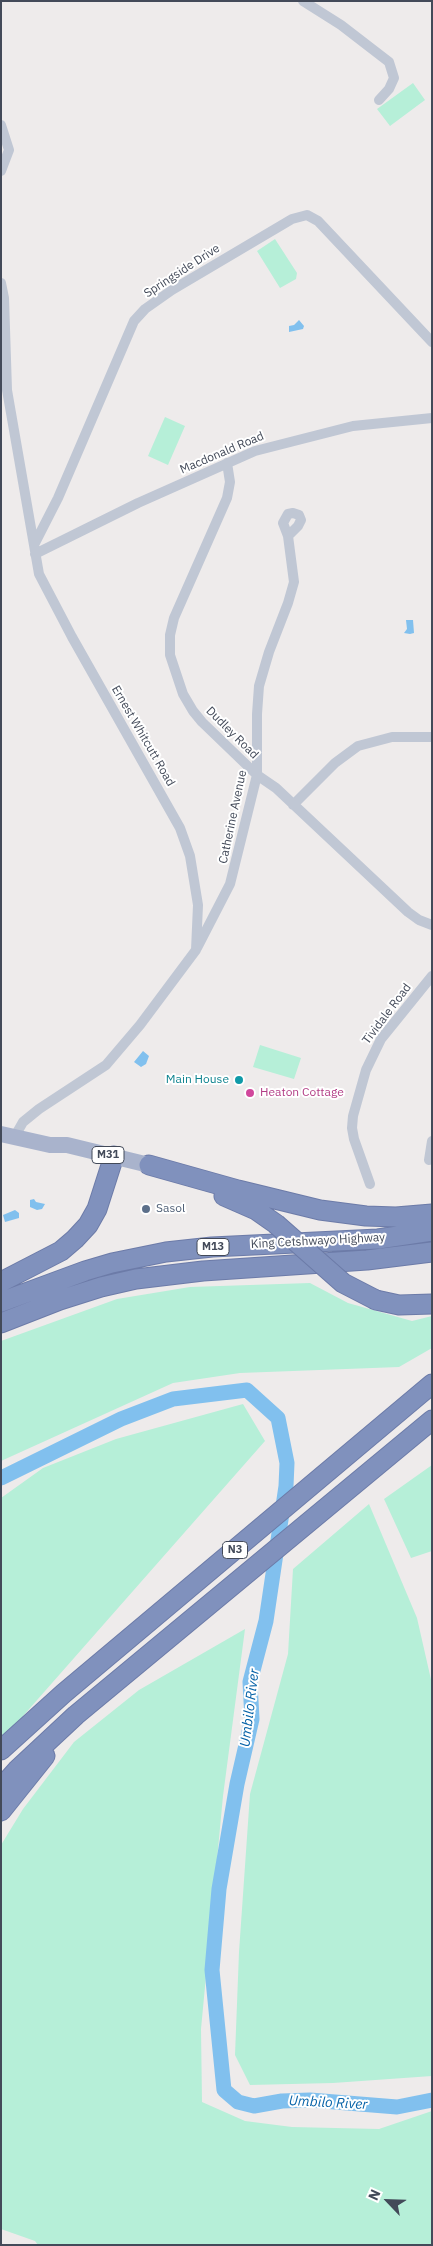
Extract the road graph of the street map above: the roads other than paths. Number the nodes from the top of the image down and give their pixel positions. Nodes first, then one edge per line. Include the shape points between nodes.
1 (303, 1) edge
2 (379, 100) dead end
3 (1, 125) edge
4 (1, 172) edge
5 (1, 284) edge
6 (432, 342) edge
7 (432, 418) edge
8 (227, 463) junction
9 (288, 536) dead end
10 (34, 550) junction
11 (432, 737) edge
12 (257, 775) junction
13 (293, 805) junction
14 (432, 925) edge
15 (196, 950) junction
16 (432, 976) edge
17 (8, 1135) edge
18 (432, 1141) edge
19 (113, 1160) junction
20 (430, 1160) dead end
21 (148, 1169) junction
22 (370, 1184) dead end
23 (432, 1214) edge
24 (432, 1231) edge
25 (432, 1252) edge
26 (432, 1263) edge
27 (202, 1271) junction
28 (1, 1282) edge
29 (1, 1302) edge
30 (432, 1304) edge
31 (1, 1322) edge
32 (432, 1384) edge
33 (432, 1420) edge
34 (76, 1715) junction
35 (1, 1750) edge
36 (1, 1788) edge
37 (1, 1811) edge

1 - 2 street via 389,62 394,78
3 - 4 street via 9,150
5 - 10 street, Ernest Whitcutt Road via 7,390
6 - 10 street, Springside Drive via 326,228 307,215 292,219 172,290 134,321
7 - 8 street, Macdonald Road via 344,427 278,444
8 - 10 street, Macdonald Road
8 - 12 street, Dudley Road via 230,482 227,498 174,618 169,645 183,694 193,711
9 - 12 street, Catherine Avenue via 294,582 259,686
10 - 15 street, Ernest Whitcutt Road via 43,585 186,842 197,892
11 - 13 street via 392,737 358,746 334,763
12 - 13 street, Dudley Road
12 - 15 street, Catherine Avenue via 230,884
13 - 14 street, Dudley Road via 408,912
15 - 17 street via 115,1056 98,1072 28,1117
16 - 22 street, Tividale Road via 381,1039 363,1079 352,1128
17 - 19 main road, M31 via 50,1145 64,1153
18 - 20 street
19 - 21 main road, M31
19 - 28 highway via 97,1209 88,1225 61,1251
21 - 23 highway via 320,1210 396,1217
21 - 30 highway, bridge via 256,1210 343,1283 376,1300 399,1305
24 - 29 highway, King Cetshwayo Highway / M13 via 378,1239 166,1252 84,1270
25 - 27 highway, King Cetshwayo Highway / M13 via 367,1260
26 - 27 highway via 357,1271
27 - 31 highway, King Cetshwayo Highway / M13 via 101,1287
32 - 35 highway, N3
33 - 34 highway, N3
34 - 36 highway, N3
34 - 37 highway

